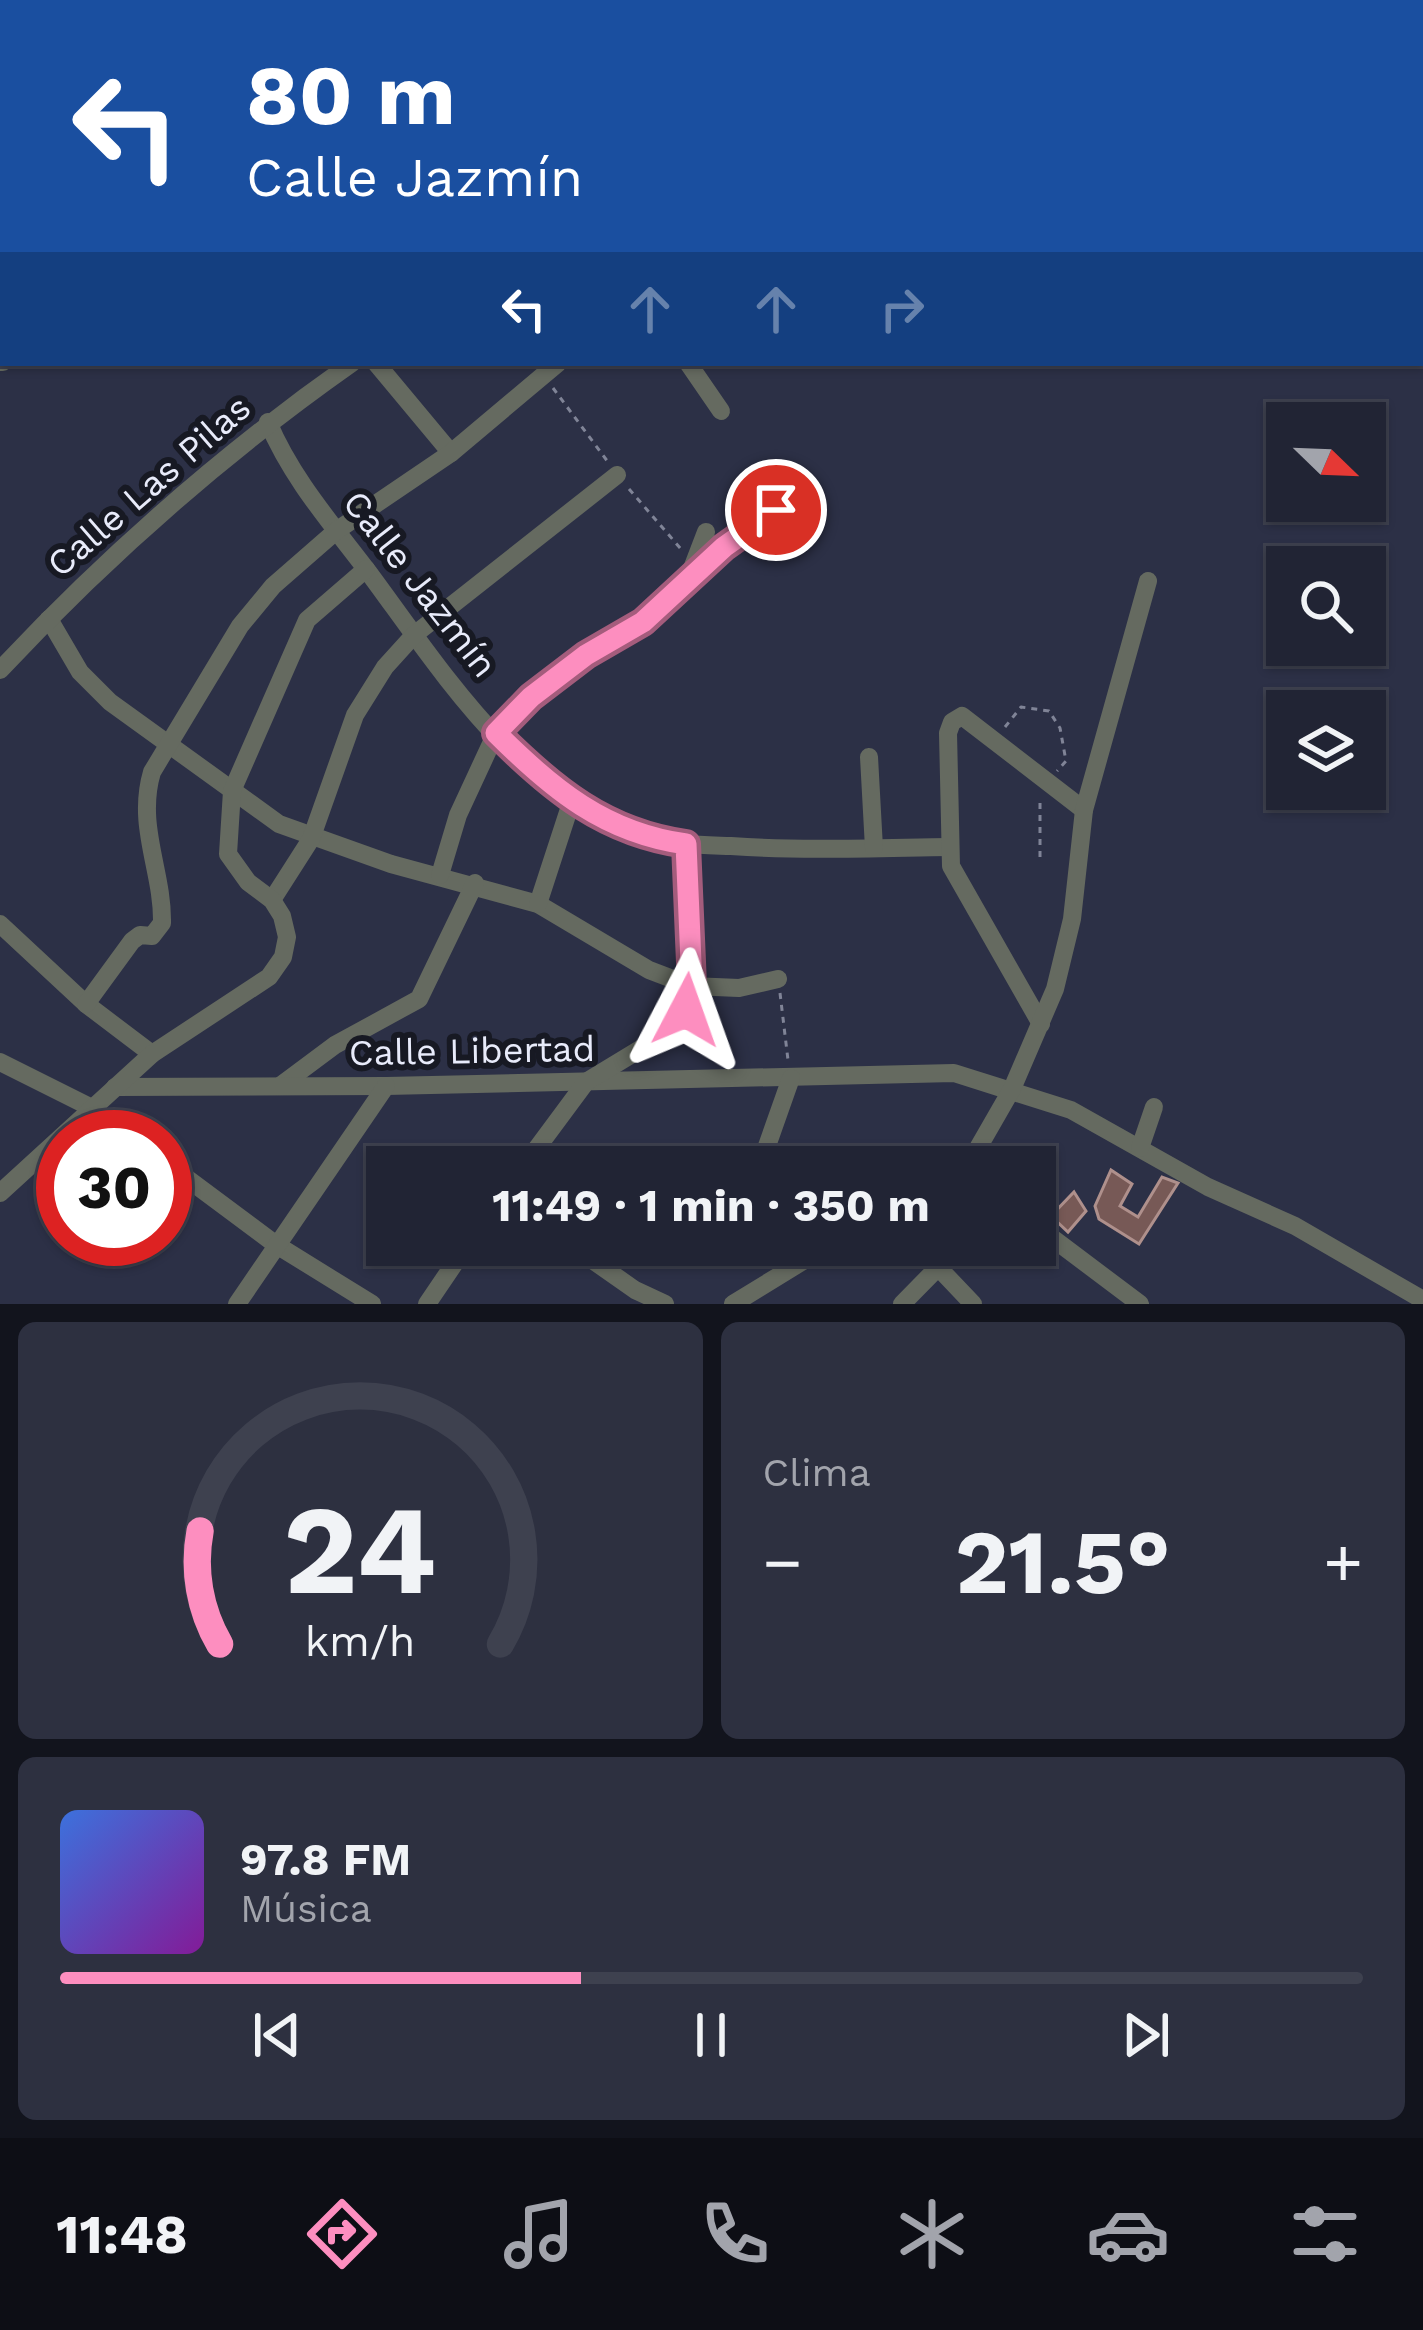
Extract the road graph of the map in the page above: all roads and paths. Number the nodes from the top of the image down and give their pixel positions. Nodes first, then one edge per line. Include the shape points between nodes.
1 (348, 366) edge
2 (379, 366) edge
3 (690, 366) edge
4 (545, 367) edge
5 (721, 411) dead end
6 (268, 422) junction
7 (451, 452) junction
8 (617, 476) dead end
9 (776, 510) dead end
10 (336, 531) junction
11 (706, 532) dead end
12 (366, 569) junction
13 (1148, 581) dead end
14 (684, 589) junction
15 (49, 619) junction
16 (414, 635) junction
17 (0, 670) edge
18 (496, 733) junction
19 (170, 743) junction
20 (869, 758) dead end
21 (232, 791) junction
22 (571, 802) junction
23 (1084, 810) junction
24 (311, 838) junction
25 (686, 844) junction
26 (950, 847) junction
27 (874, 848) junction
28 (440, 875) junction
29 (475, 884) junction
30 (272, 900) junction
31 (538, 904) junction
32 (0, 924) edge
33 (778, 979) joint
34 (692, 986) junction
35 (86, 1004) junction
36 (1036, 1035) junction
37 (152, 1054) junction
38 (1, 1064) edge
39 (791, 1078) junction
40 (586, 1082) junction
41 (280, 1086) junction
42 (386, 1086) junction
43 (115, 1087) junction
44 (1012, 1089) junction
45 (1154, 1107) dead end
46 (92, 1108) junction
47 (95, 1110) edge
48 (539, 1146) edge
49 (765, 1146) edge
50 (980, 1146) edge
51 (1140, 1148) junction
52 (192, 1182) edge
53 (0, 1193) edge
54 (1056, 1241) edge
55 (275, 1244) junction
56 (453, 1266) edge
57 (601, 1266) edge
58 (786, 1266) edge
59 (935, 1266) joint
60 (1423, 1300) edge
61 (237, 1304) edge
62 (373, 1304) edge
63 (428, 1304) edge
64 (665, 1304) edge
65 (733, 1304) edge
66 (902, 1304) edge
67 (973, 1304) edge
68 (1140, 1304) edge

1 - 6 street, Calle Las Pilas
2 - 7 street
3 - 5 street
4 - 7 street
6 - 10 street, Calle Jazmín via 284,460
6 - 15 street, Calle Las Pilas
7 - 10 street
8 - 16 street
9 - 14 street
10 - 12 street, Calle Jazmín
10 - 19 street via 240,626
11 - 14 street
12 - 16 street, Calle Jazmín
12 - 21 street via 308,620
13 - 23 street
14 - 18 street via 549,683
15 - 17 street, Calle Las Pilas
15 - 19 street via 80,672 110,703
16 - 18 street, Calle Jazmín
16 - 24 street via 355,715
18 - 22 street, Calle Jazmín
18 - 28 street
19 - 21 street
19 - 35 street via 152,772 144,819 162,923 152,936 132,941
20 - 27 street
21 - 24 street
21 - 30 street via 228,854
22 - 25 street, Calle Jazmín via 624,830
22 - 31 street
23 - 26 street via 962,716 948,733
23 - 36 street via 1066,951
24 - 28 street
24 - 30 street
25 - 27 street, Calle Jazmín
25 - 34 street
26 - 27 street, Calle Jazmín
26 - 36 street via 952,866
28 - 29 street
29 - 31 street
29 - 41 street via 419,999
30 - 37 street via 287,937 269,977
31 - 34 street via 649,970
32 - 35 street
33 - 34 street
33 - 39 path
34 - 40 street via 670,1031
35 - 37 street
36 - 44 street
37 - 43 street
38 - 46 street
39 - 40 street, Calle Libertad
39 - 44 street, Calle Libertad via 953,1072
39 - 49 street
40 - 42 street, Calle Libertad
40 - 48 street
41 - 42 street, Calle Libertad
41 - 43 street, Calle Libertad
42 - 55 street
43 - 46 street
44 - 50 street
44 - 51 street, Calle Libertad via 1071,1109
45 - 51 street
46 - 47 street
46 - 53 street
51 - 60 street, Calle Libertad
52 - 55 street
54 - 68 street
55 - 61 street
55 - 62 street
56 - 63 street
57 - 64 street
58 - 65 street
59 - 66 street
59 - 67 street

